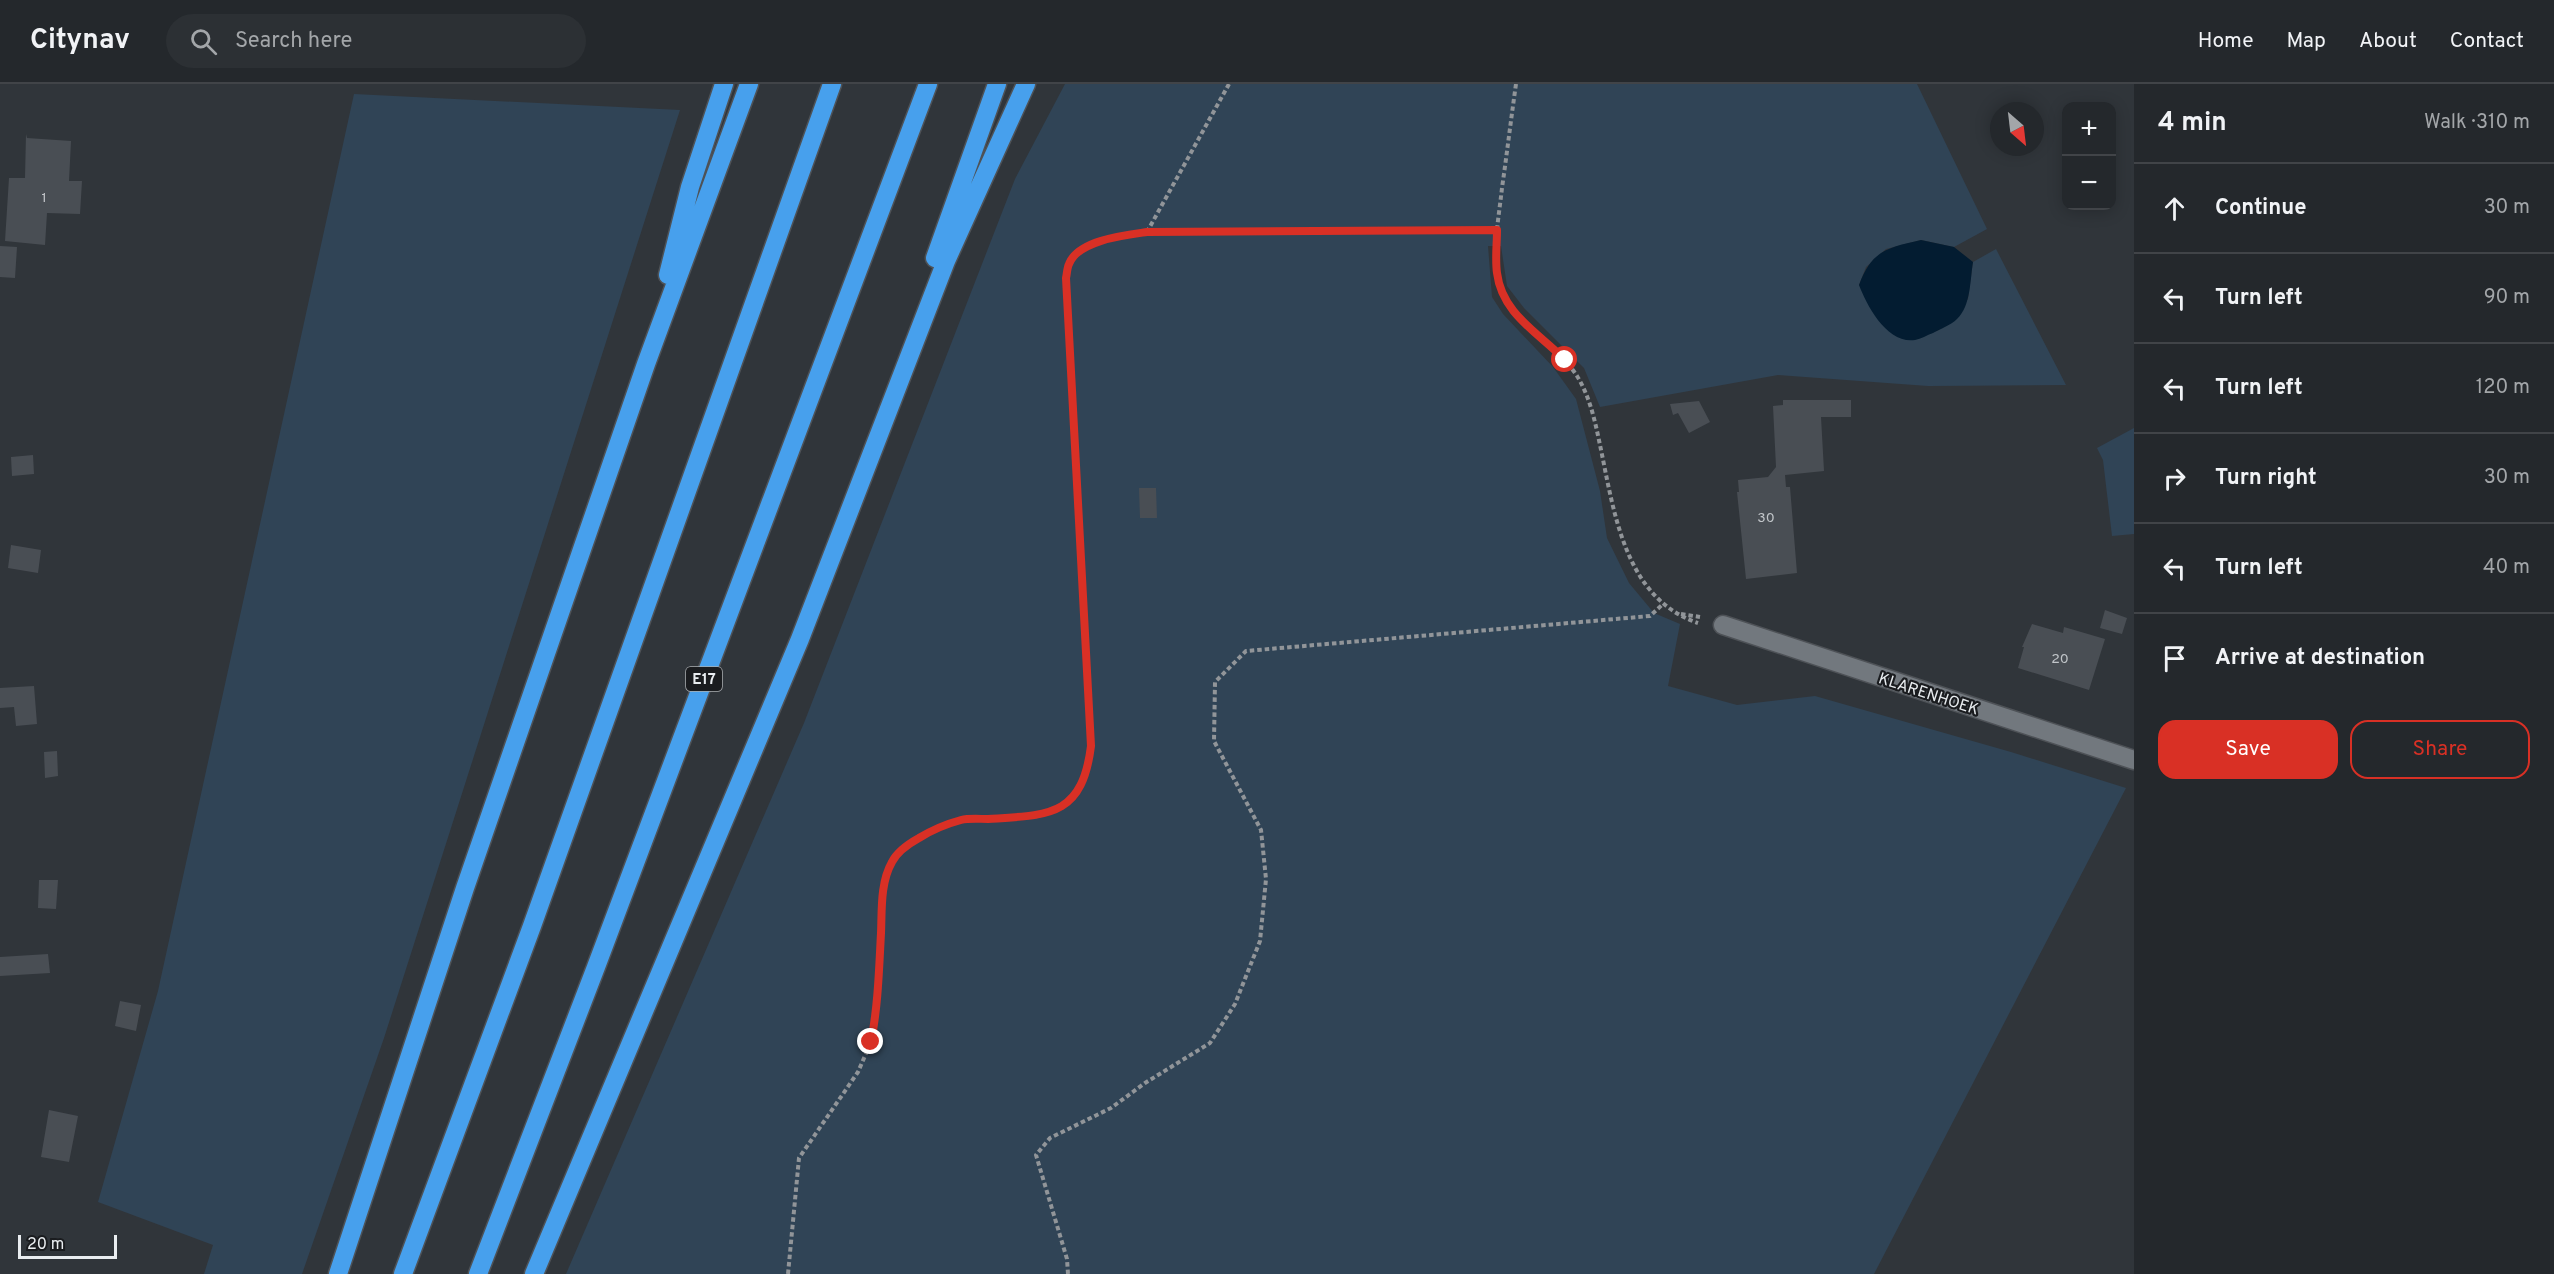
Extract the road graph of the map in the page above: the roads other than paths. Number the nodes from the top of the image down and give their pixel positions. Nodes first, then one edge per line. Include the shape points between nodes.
1 (724, 84) edge
2 (749, 84) edge
3 (832, 84) edge
4 (928, 84) edge
5 (997, 84) edge
6 (1026, 84) edge
7 (646, 364) junction
8 (1724, 626) dead end
9 (800, 639) junction
10 (2134, 760) edge
11 (339, 1274) edge
12 (403, 1274) edge
13 (478, 1274) edge
14 (534, 1274) edge

1 - 7 highway via 690,188
2 - 7 highway
3 - 12 highway via 544,893
4 - 13 highway, E17
5 - 9 highway
6 - 9 highway via 946,261
7 - 11 highway via 465,888
8 - 10 street, KLARENHOEK
9 - 14 highway

